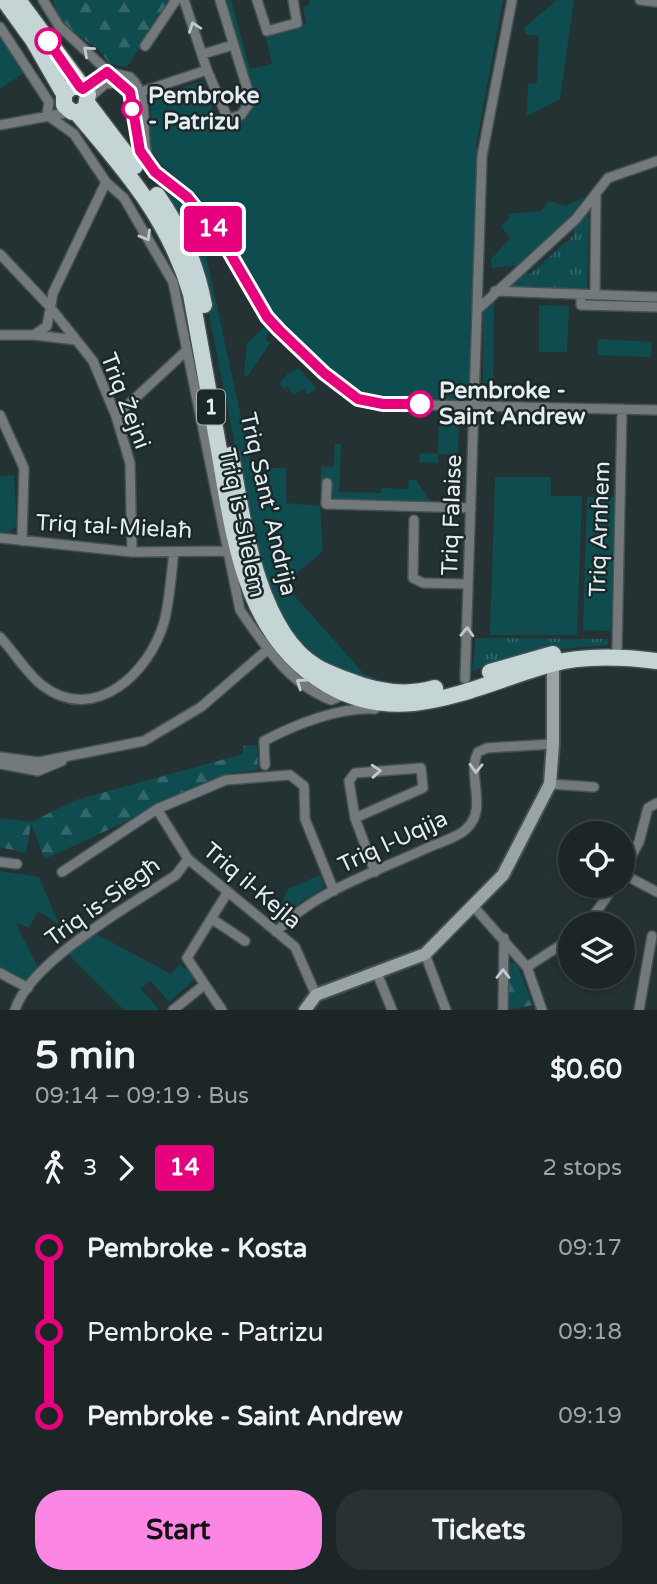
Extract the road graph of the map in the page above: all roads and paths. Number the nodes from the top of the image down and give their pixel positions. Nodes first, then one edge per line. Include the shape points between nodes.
1 (4, 0) edge
2 (18, 0) edge
3 (43, 0) edge
4 (176, 0) edge
5 (184, 0) edge
6 (220, 0) edge
7 (257, 0) edge
8 (293, 0) edge
9 (512, 0) edge
10 (640, 0) edge
11 (657, 2) edge
12 (0, 27) edge
13 (233, 45) junction
14 (145, 46) dead end
15 (203, 54) junction
16 (207, 70) junction
17 (107, 72) junction
18 (120, 83) junction
19 (141, 92) junction
20 (131, 96) junction
21 (77, 99) junction
22 (47, 115) junction
23 (0, 125) edge
24 (657, 161) edge
25 (155, 172) junction
26 (106, 182) junction
27 (596, 193) junction
28 (0, 254) edge
29 (495, 292) junction
30 (581, 295) junction
31 (595, 295) junction
32 (657, 297) edge
33 (50, 307) junction
34 (657, 307) edge
35 (477, 310) junction
36 (0, 335) edge
37 (34, 335) junction
38 (76, 340) junction
39 (186, 351) junction
40 (475, 404) junction
41 (622, 409) junction
42 (657, 410) edge
43 (0, 415) edge
44 (116, 416) junction
45 (327, 483) dead end
46 (471, 508) junction
47 (414, 520) dead end
48 (0, 538) edge
49 (22, 541) junction
50 (226, 551) junction
51 (132, 552) junction
52 (174, 552) junction
53 (468, 584) junction
54 (0, 637) edge
55 (617, 649) junction
56 (267, 650) junction
57 (657, 652) edge
58 (657, 661) edge
59 (553, 663) junction
60 (465, 679) junction
61 (337, 697) junction
62 (412, 703) junction
63 (339, 714) junction
64 (553, 744) junction
65 (73, 756) junction
66 (0, 757) edge
67 (0, 764) edge
68 (265, 765) dead end
69 (550, 784) junction
70 (594, 787) dead end
71 (657, 803) edge
72 (157, 809) junction
73 (355, 818) junction
74 (635, 850) edge
75 (188, 859) junction
76 (0, 862) edge
77 (17, 864) dead end
78 (62, 872) dead end
79 (375, 872) junction
80 (635, 880) edge
81 (334, 891) junction
82 (657, 892) edge
83 (228, 893) junction
84 (474, 907) junction
85 (212, 919) junction
86 (276, 932) junction
87 (652, 936) dead end
88 (504, 937) junction
89 (245, 941) dead end
90 (558, 947) edge
91 (425, 954) junction
92 (527, 967) junction
93 (0, 973) edge
94 (377, 973) junction
95 (204, 985) junction
96 (28, 988) junction
97 (316, 995) junction
98 (15, 1010) edge
99 (173, 1010) edge
100 (222, 1010) edge
101 (305, 1010) edge
102 (393, 1010) edge
103 (446, 1010) edge
104 (503, 1010) edge
105 (542, 1010) edge
106 (639, 1010) edge

1 - 21 highway, Triq Sant' Andrija / 1
2 - 21 highway, Triq Sant' Andrija / 1
17 -> 3 street via 59,26
4 - 14 street
15 -> 5 street
6 - 13 street
7 - 8 street via 267,31 297,23
9 - 35 street, Triq Falaise via 482,156
10 - 11 street
12 - 22 street via 49,102
13 - 15 street
13 - 16 street via 251,101 241,115 228,119
15 - 16 street
16 - 19 street
17 - 18 street
17 - 19 street via 130,77
17 - 21 street
18 - 20 street
18 - 21 street via 105,84
19 - 20 street
19 - 25 street via 144,141
20 - 25 street via 136,145
21 - 22 street
21 - 22 street
21 - 60 highway, Triq Sant' Andrija / 1 via 178,226 192,258 253,558 267,606 286,637 316,667 373,690 394,694 426,691
21 - 61 highway, Triq Sant' Andrija / 1 via 135,180 181,260 240,561 256,608 276,643
22 - 23 street
22 - 26 street, Triq is-Slielem via 75,134
24 - 27 street via 608,178
25 - 40 street via 187,197 224,243 273,324 339,386 358,399 383,404
26 - 33 street
26 -> 39 street, Triq is-Slielem via 124,198 173,282
27 - 29 street via 576,219
27 - 31 street
28 - 33 street, Triq Żejni
29 - 30 street
29 - 35 street
30 - 31 street
30 - 34 street via 581,305
31 - 32 street
33 - 37 street via 47,326
33 - 38 street, Triq Żejni
35 - 40 street, Triq Falaise
36 - 37 street
37 - 38 street
38 - 44 street, Triq Żejni via 93,361
39 - 44 street
39 - 50 street, Triq is-Slielem
40 - 41 street
40 - 46 street, Triq Falaise
41 - 42 street
41 - 55 street, Triq Arnhem
43 - 49 street via 24,468
44 - 51 street, Triq Żejni via 130,463
45 - 46 street via 326,503
46 - 53 street, Triq Falaise
47 - 53 street via 413,578 423,583
48 - 49 street, Triq tal-Mielaħ
49 - 51 street, Triq tal-Mielaħ
50 - 52 street, Triq tal-Mielaħ
50 - 56 street, Triq is-Slielem via 240,610
51 - 52 street, Triq tal-Mielaħ
52 - 54 street via 164,623 138,672 115,692 89,700 45,687
60 -> 53 street, Triq Falaise
55 - 57 highway, Triq Sant' Andrija / 1
55 - 60 highway, Triq Sant' Andrija / 1 via 552,654
61 -> 56 street, Triq is-Slielem via 297,681
56 - 65 street via 201,707 144,741
58 - 59 highway, Triq Sant' Andrija / 1
59 - 62 highway, Triq Sant' Andrija / 1
59 - 64 main road
61 - 62 highway, Triq Sant' Andrija / 1
61 - 63 street
62 - 63 street
63 - 68 street via 291,726 264,741
64 - 69 main road
64 -> 79 street, Triq l-Uqija via 478,752 473,762 478,807 467,829
65 - 66 street via 39,762
65 - 67 street via 38,771
69 - 70 street
69 - 84 main road via 503,875
71 - 74 street via 648,808
72 - 75 street, Triq il-Kejla
72 - 78 street
72 - 81 street via 226,780 289,775 304,786 305,819
73 -> 73 street via 349,781 355,773 421,768 423,788
73 - 79 street
75 - 83 street, Triq il-Kejla
75 - 96 street, Triq is-Siegħ via 176,875 62,951
76 - 77 street
79 - 81 street, Triq l-Uqija
80 - 82 street
81 - 86 street, Triq l-Uqija via 295,912
83 - 85 street
83 - 86 street, Triq il-Kejla
84 - 88 street
84 - 91 main road
85 - 89 street
85 - 95 street via 187,958
86 - 97 street, Triq il-Kejla via 295,947
87 - 106 street
88 - 92 street
104 -> 88 street
90 - 92 street
91 - 94 main road
91 - 103 street
92 - 105 street
93 - 96 street
94 - 97 main road
94 - 102 street
95 - 99 street
95 - 100 street
96 - 98 street, Triq is-Siegħ
97 - 101 main road

